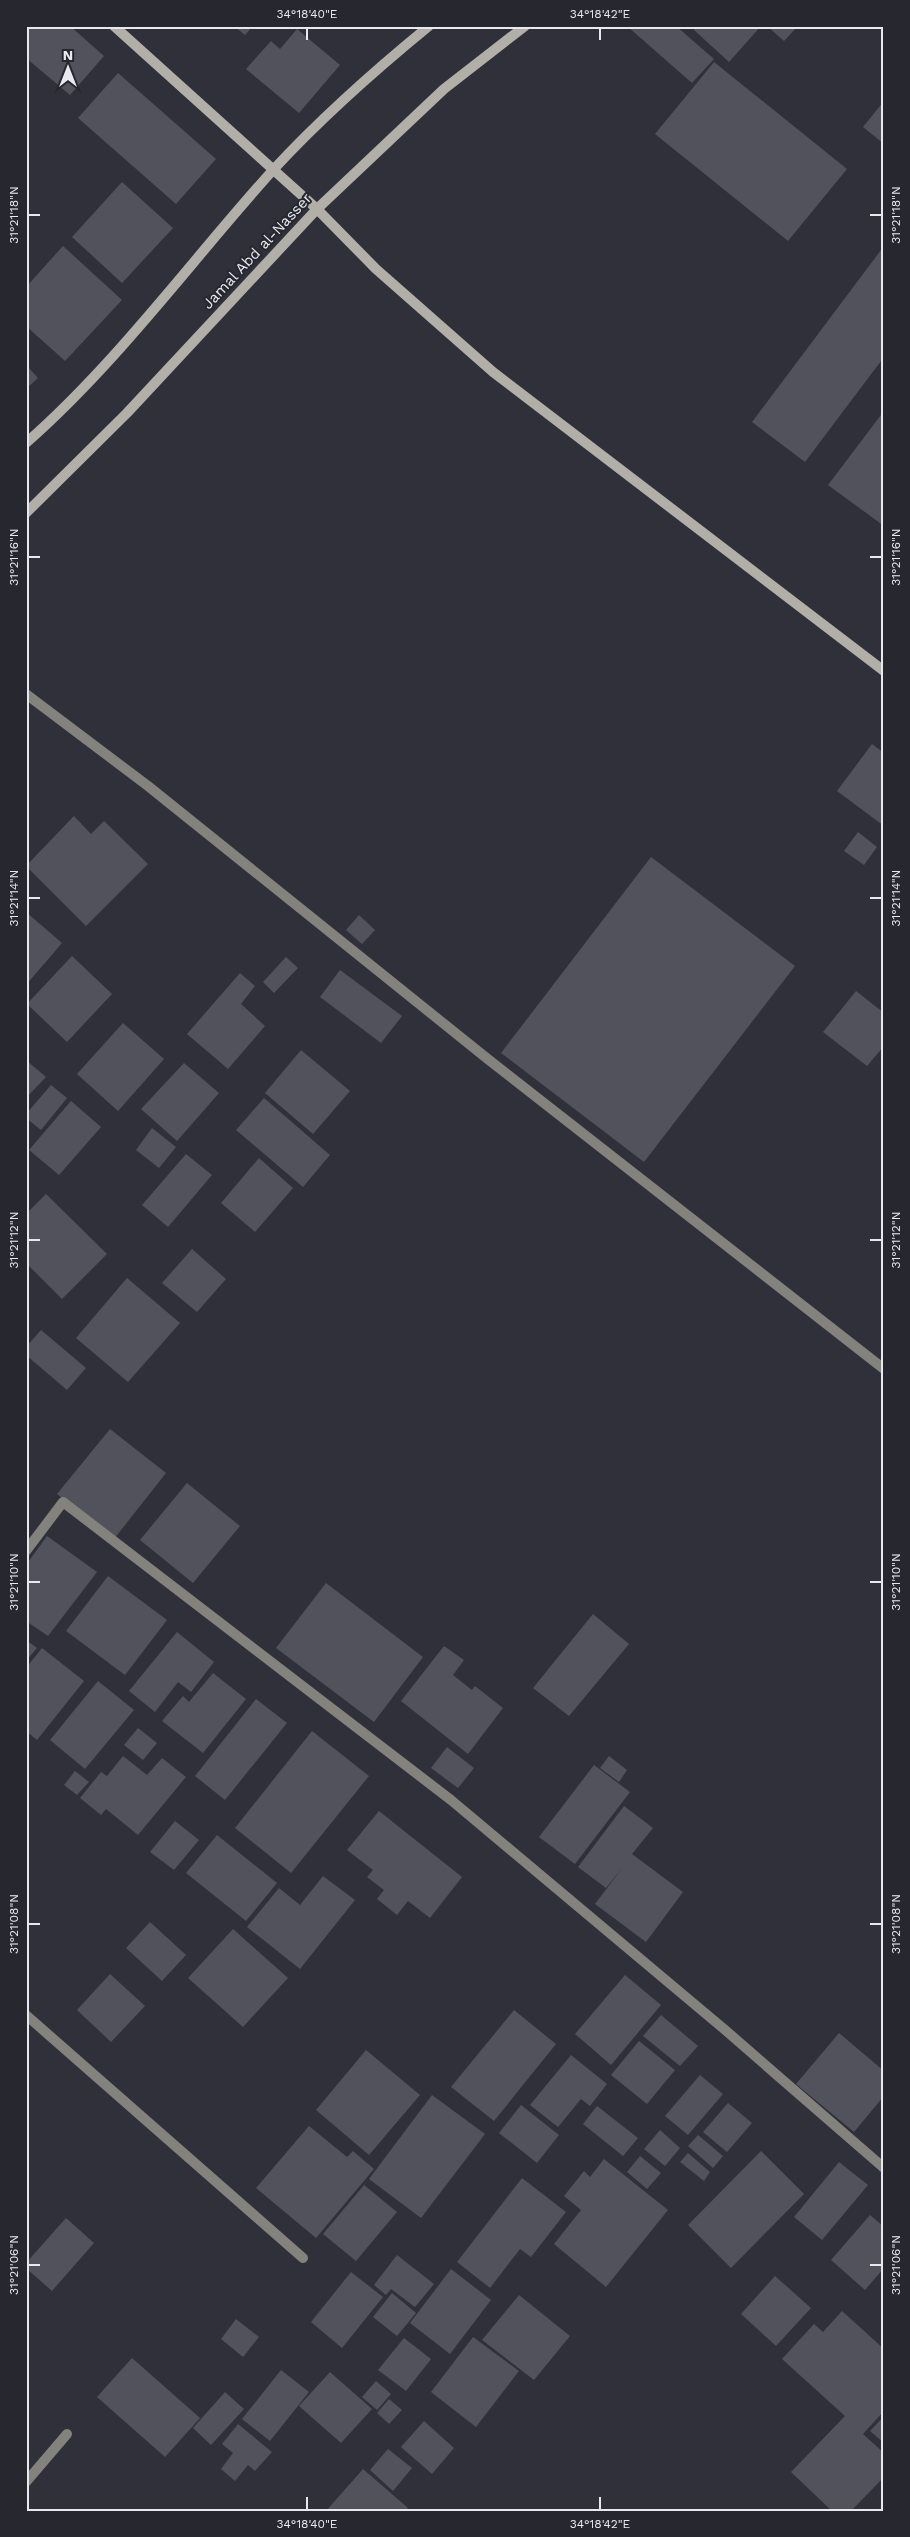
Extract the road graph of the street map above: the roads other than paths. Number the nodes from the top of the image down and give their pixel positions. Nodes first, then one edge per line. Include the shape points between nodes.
1 (114, 26) edge
2 (429, 26) edge
3 (525, 26) edge
4 (273, 170) junction
5 (317, 209) junction
6 (26, 443) edge
7 (26, 513) edge
8 (884, 671) edge
9 (26, 694) edge
10 (884, 1369) edge
11 (26, 1551) edge
12 (26, 2015) edge
13 (884, 2168) edge
14 (303, 2258) dead end
15 (67, 2434) dead end
16 (26, 2482) edge

1 - 4 main road
2 - 4 main road via 366,77
3 - 5 main road, Jamal Abd al-Nasser via 444,89
4 - 5 main road
4 - 6 main road via 92,378 56,417
5 - 7 main road, Jamal Abd al-Nasser via 127,413
5 - 8 main road via 376,269 494,372
9 - 10 street via 148,786 481,1054
11 - 13 street via 63,1502 451,1800
12 - 14 street
15 - 16 street

